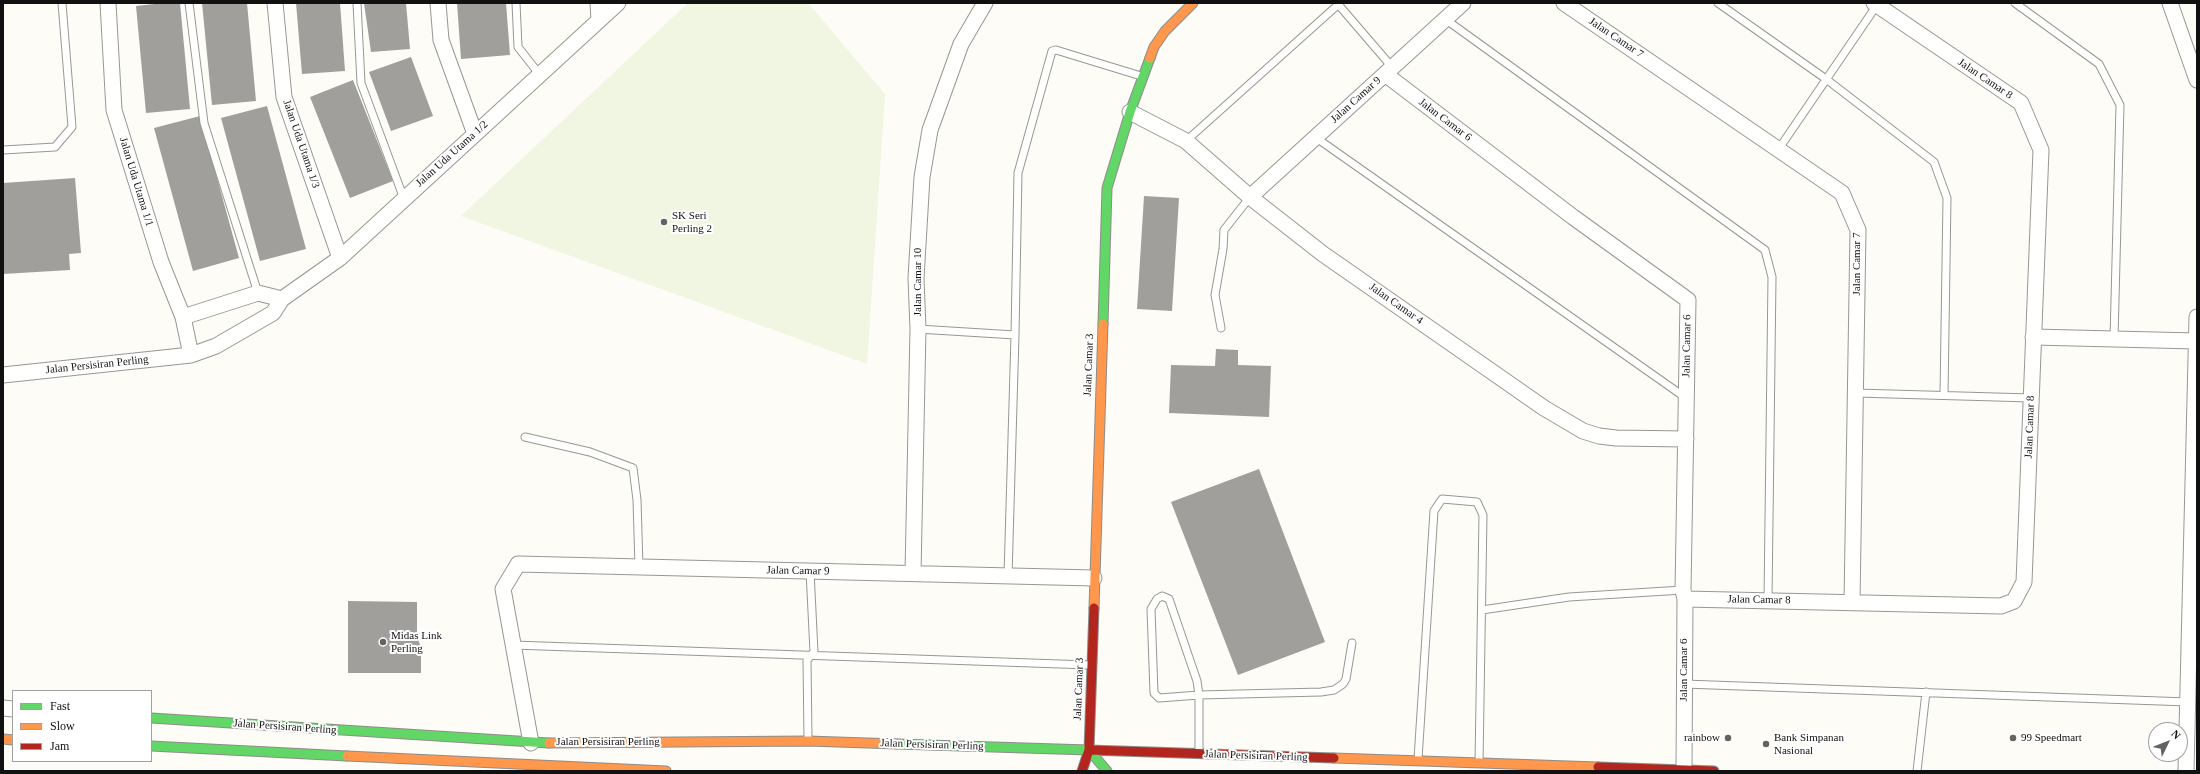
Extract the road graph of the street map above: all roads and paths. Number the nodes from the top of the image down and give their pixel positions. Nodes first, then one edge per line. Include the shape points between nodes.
1 (62, 3) edge
2 (108, 3) edge
3 (190, 3) edge
4 (275, 3) edge
5 (357, 3) edge
6 (438, 3) edge
7 (516, 3) edge
8 (598, 3) edge
9 (618, 3) edge
10 (985, 3) edge
11 (1193, 3) edge
12 (1338, 3) edge
13 (1462, 3) edge
14 (1564, 3) edge
15 (1718, 3) edge
16 (2015, 3) edge
17 (2170, 3) edge
18 (1876, 4) edge
19 (1445, 19) junction
20 (599, 20) junction
21 (1388, 71) junction
22 (540, 74) junction
23 (1143, 76) junction
24 (1826, 80) junction
25 (2197, 80) edge
26 (1130, 112) junction
27 (475, 134) junction
28 (1315, 137) junction
29 (1186, 141) junction
30 (3, 150) edge
31 (1778, 150) junction
32 (1250, 197) junction
33 (404, 199) junction
34 (340, 258) junction
35 (258, 293) junction
36 (282, 300) junction
37 (2197, 316) edge
38 (183, 317) junction
39 (1221, 328) dead end
40 (918, 329) junction
41 (1016, 335) junction
42 (2033, 337) junction
43 (2114, 339) junction
44 (2197, 341) edge
45 (191, 355) junction
46 (3, 375) edge
47 (1856, 393) junction
48 (1944, 395) junction
49 (1686, 398) junction
50 (2031, 398) junction
51 (525, 437) dead end
52 (1686, 439) junction
53 (2194, 547) edge
54 (639, 568) junction
55 (810, 571) junction
56 (913, 573) junction
57 (1008, 576) junction
58 (1094, 578) junction
59 (1684, 594) junction
60 (1768, 600) junction
61 (1852, 602) junction
62 (1482, 610) junction
63 (1352, 643) dead end
64 (513, 645) junction
65 (810, 656) junction
66 (1092, 665) junction
67 (1684, 684) junction
68 (1926, 692) junction
69 (1199, 695) junction
70 (2188, 702) junction
71 (152, 718) edge
72 (808, 741) junction
73 (531, 743) junction
74 (152, 746) edge
75 (1089, 750) junction
76 (1199, 754) junction
77 (1418, 761) junction
78 (1479, 763) junction
79 (1684, 770) junction
80 (666, 771) edge
81 (1082, 771) edge
82 (1107, 771) edge
83 (1714, 771) edge
84 (1917, 771) edge
85 (2186, 771) edge

1 - 30 lane via 72,127 55,146
2 - 38 street, Jalan Uda Utama 1/1 via 114,110 161,262
3 - 35 lane via 204,123
4 - 34 street, Jalan Uda Utama 1/3 via 284,97
5 - 33 lane via 361,83
6 - 27 street via 441,40
7 - 22 lane via 518,47
8 - 20 street
9 - 20 street, Jalan Uda Utama 1/2
10 - 40 street, Jalan Camar 10 via 961,44 930,130 922,177 917,263
11 - 23 main road, Jalan Camar 3 via 1165,31 1154,47
12 - 21 lane
12 - 29 lane
13 - 19 street, Jalan Camar 9
14 - 31 street, Jalan Camar 7
15 - 24 lane
16 - 43 lane via 2099,64 2120,104
17 - 25 street
18 - 24 lane
18 - 42 street, Jalan Camar 8 via 2021,103 2041,150
19 - 21 street, Jalan Camar 9
19 - 60 lane via 1765,250 1772,276
20 - 22 street, Jalan Uda Utama 1/2
21 - 28 street, Jalan Camar 9
21 - 49 street, Jalan Camar 6 via 1573,217 1688,300
22 - 27 street, Jalan Uda Utama 1/2
23 - 26 main road, Jalan Camar 3
23 - 41 lane via 1056,50 1052,51 1018,173
24 - 31 lane
24 - 48 lane via 1934,162 1947,198
26 - 29 street, Jalan Camar 4
26 - 58 main road, Jalan Camar 3 via 1107,188
27 - 33 street, Jalan Uda Utama 1/2
28 - 32 street, Jalan Camar 9
28 - 49 lane
29 - 32 street, Jalan Camar 4
31 - 47 street, Jalan Camar 7 via 1842,193 1858,230
32 - 39 lane via 1224,230 1215,295
32 - 52 street, Jalan Camar 4 via 1323,254 1544,408 1583,431 1616,438
33 - 34 street, Jalan Uda Utama 1/2
34 - 36 street, Jalan Uda Utama 1/2
35 - 36 street
35 - 38 street
36 - 45 street, Jalan Uda Utama 1/2 via 273,313 216,346
37 - 44 street
38 - 45 street, Jalan Uda Utama 1/1
40 - 41 lane
40 - 56 street, Jalan Camar 10
41 - 57 lane
42 - 43 street
42 - 50 street, Jalan Camar 8
43 - 44 street
44 - 53 street
45 - 46 street, Jalan Persisiran Perling
47 - 48 lane
47 - 61 street, Jalan Camar 7
48 - 50 lane
49 - 52 street, Jalan Camar 6
50 - 61 street, Jalan Camar 8 via 2024,582 2014,601 2001,606
51 - 54 lane via 590,452 633,468 637,500
52 - 59 street, Jalan Camar 6
53 - 70 street
54 - 55 street, Jalan Camar 9
54 - 64 street, Jalan Camar 9 via 518,564 503,589
55 - 56 street, Jalan Camar 9
55 - 65 lane via 814,652
56 - 57 street, Jalan Camar 9
57 - 58 street, Jalan Camar 9
58 - 66 main road, Jalan Camar 3
59 - 60 street, Jalan Camar 8
59 - 62 lane via 1569,597
59 - 67 street, Jalan Camar 6
60 - 61 street, Jalan Camar 8
62 - 77 lane via 1483,515 1477,502 1442,499 1434,511
62 - 78 lane
63 - 69 lane via 1346,679 1334,690
64 - 65 lane
64 - 73 street
65 - 66 lane
65 - 72 lane via 807,660
66 - 75 main road, Jalan Camar 3
67 - 68 lane
67 - 79 street, Jalan Camar 6
68 - 70 lane
68 - 84 lane
69 - 69 lane via 1159,698 1154,693 1152,608 1154,602 1162,596 1169,599 1197,681
69 - 76 lane
70 - 85 street
71 - 73 main road, Jalan Persisiran Perling
72 - 73 main road, Jalan Persisiran Perling
72 - 75 main road, Jalan Persisiran Perling
74 - 80 main road
75 - 76 main road, Jalan Persisiran Perling
75 - 81 main road, Jalan Camar 3
75 - 82 main road
76 - 77 main road, Jalan Persisiran Perling
77 - 78 main road, Jalan Persisiran Perling
78 - 79 main road, Jalan Persisiran Perling
79 - 83 main road, Jalan Persisiran Perling

